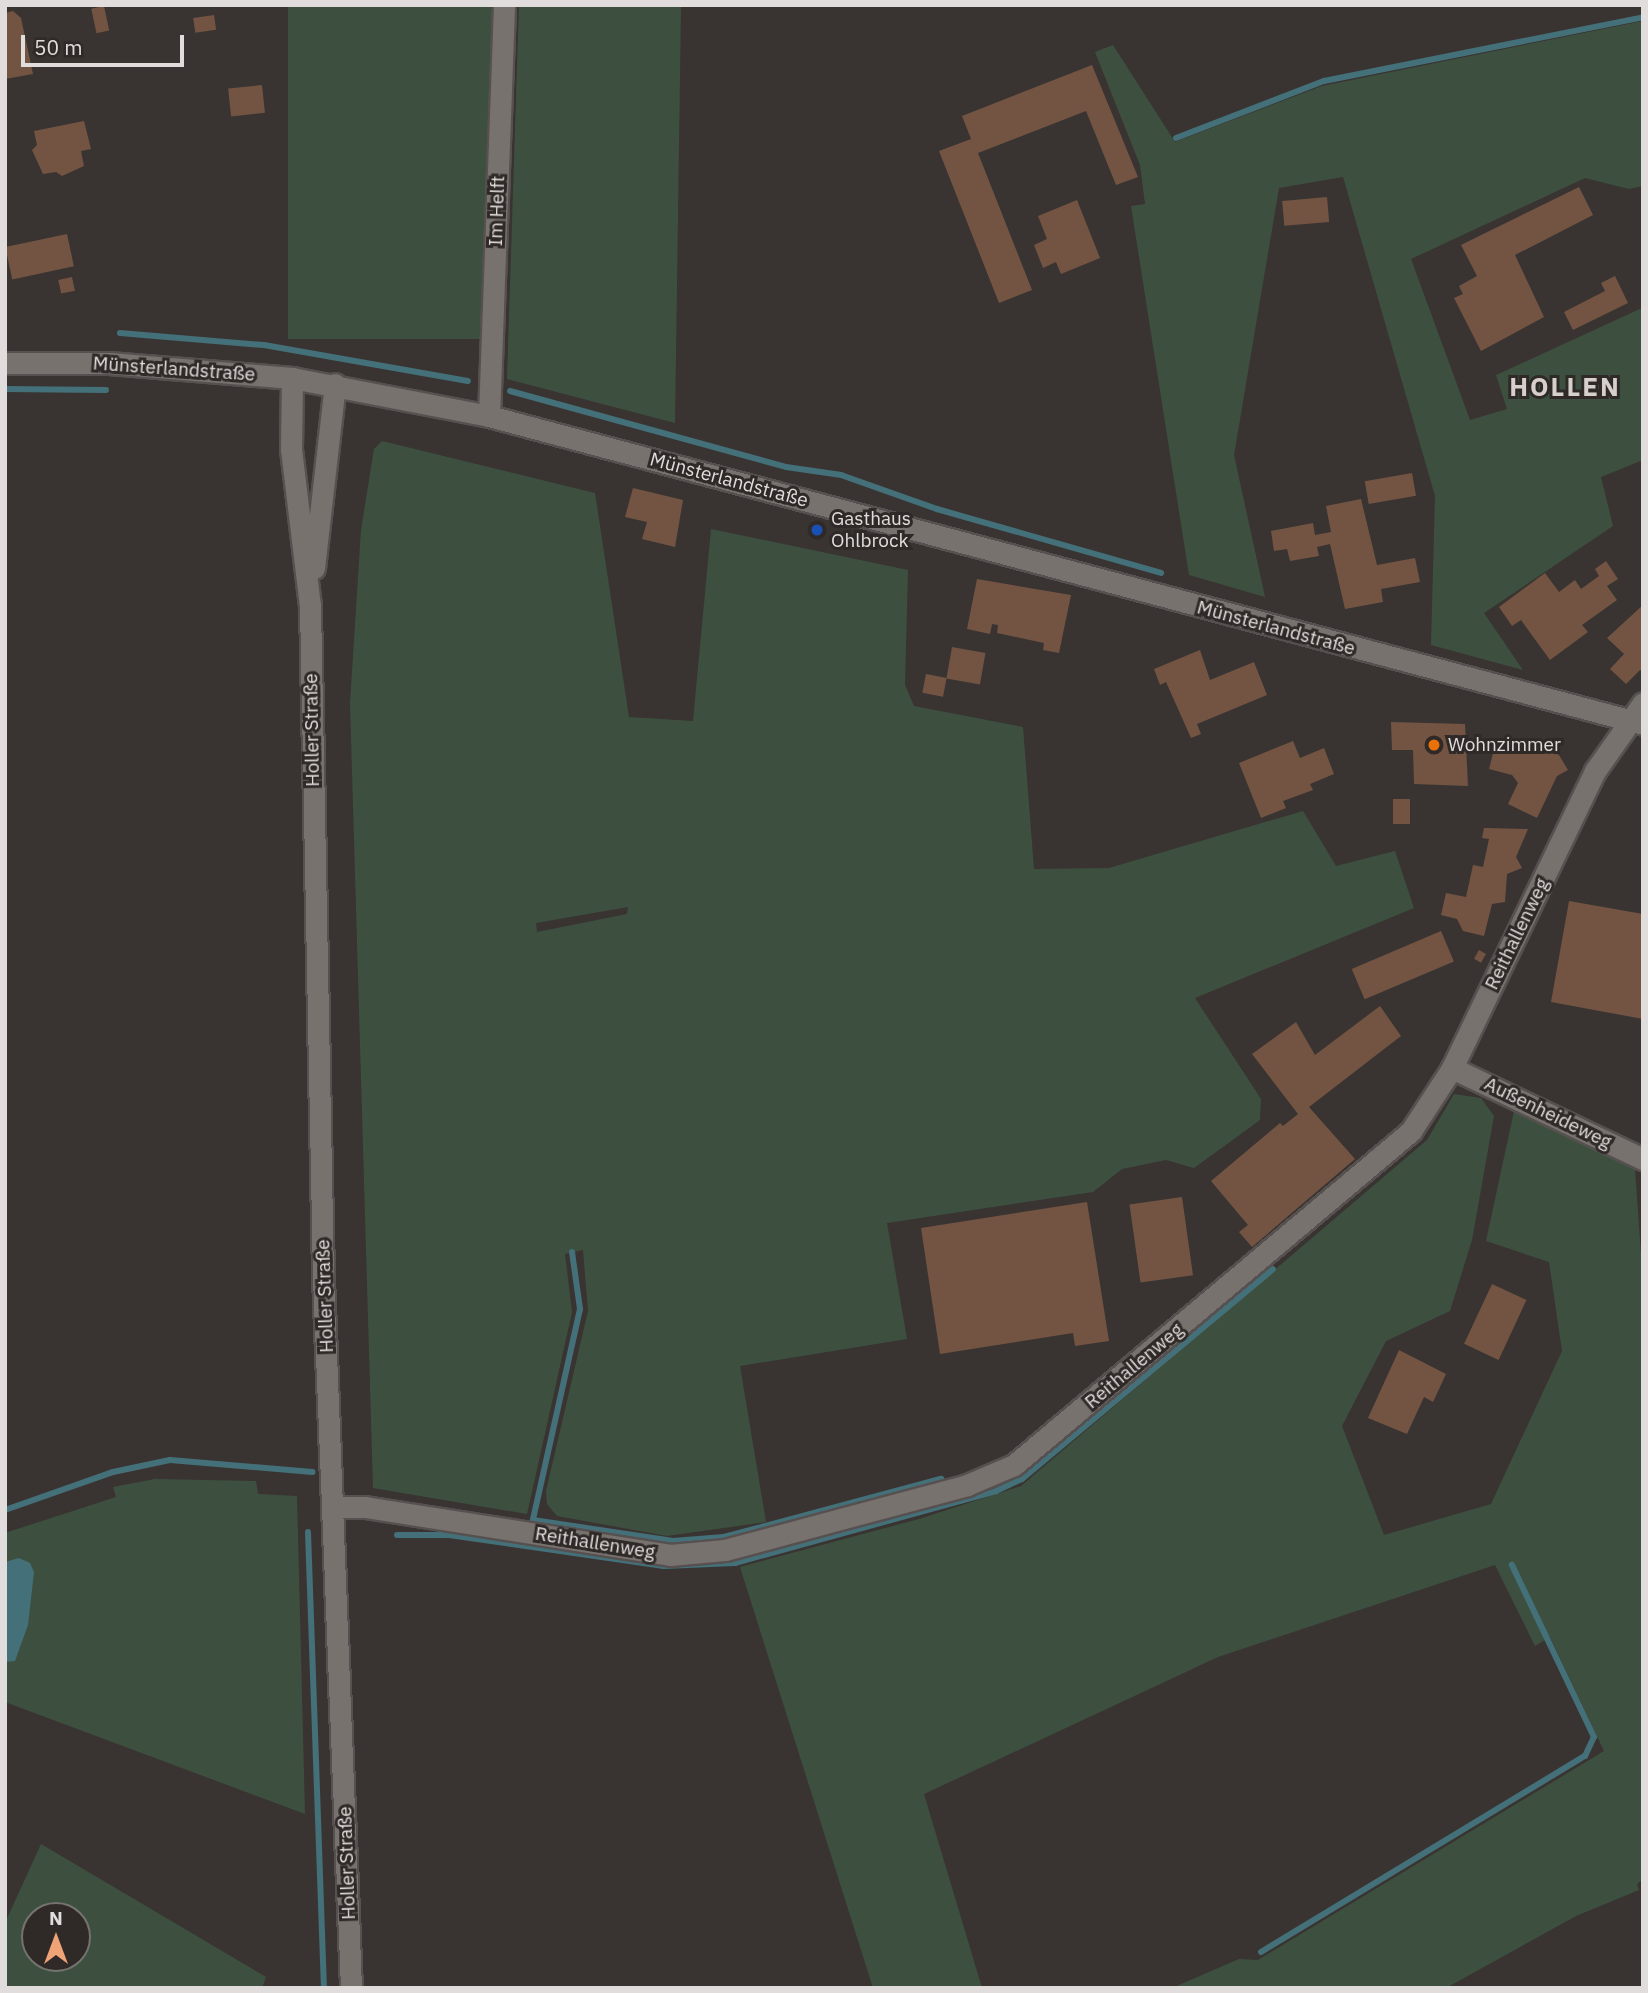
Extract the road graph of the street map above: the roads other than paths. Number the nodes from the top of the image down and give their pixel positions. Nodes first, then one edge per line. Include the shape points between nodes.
1 (504, 5) edge
2 (5, 363) edge
3 (292, 379) junction
4 (335, 384) junction
5 (489, 416) junction
6 (310, 605) junction
7 (1643, 702) edge
8 (1636, 723) edge
9 (1452, 1068) junction
10 (1643, 1159) edge
11 (333, 1507) junction
12 (351, 1988) edge

1 - 5 street, Im Helft
2 - 3 street, Münsterlandstraße via 108,363
3 - 4 street, Münsterlandstraße
3 - 6 street, Holler Straße via 291,449
4 - 5 street, Münsterlandstraße
4 - 6 street, Holler Straße
5 - 8 street, Münsterlandstraße
6 - 11 street, Holler Straße via 323,1278
7 - 8 street, Reithallenweg
8 - 9 street, Reithallenweg via 1595,771
9 - 10 street, Außenheideweg
9 - 11 street, Reithallenweg via 1411,1131 1014,1465 967,1485 725,1550 670,1555 365,1507
11 - 12 street, Holler Straße

